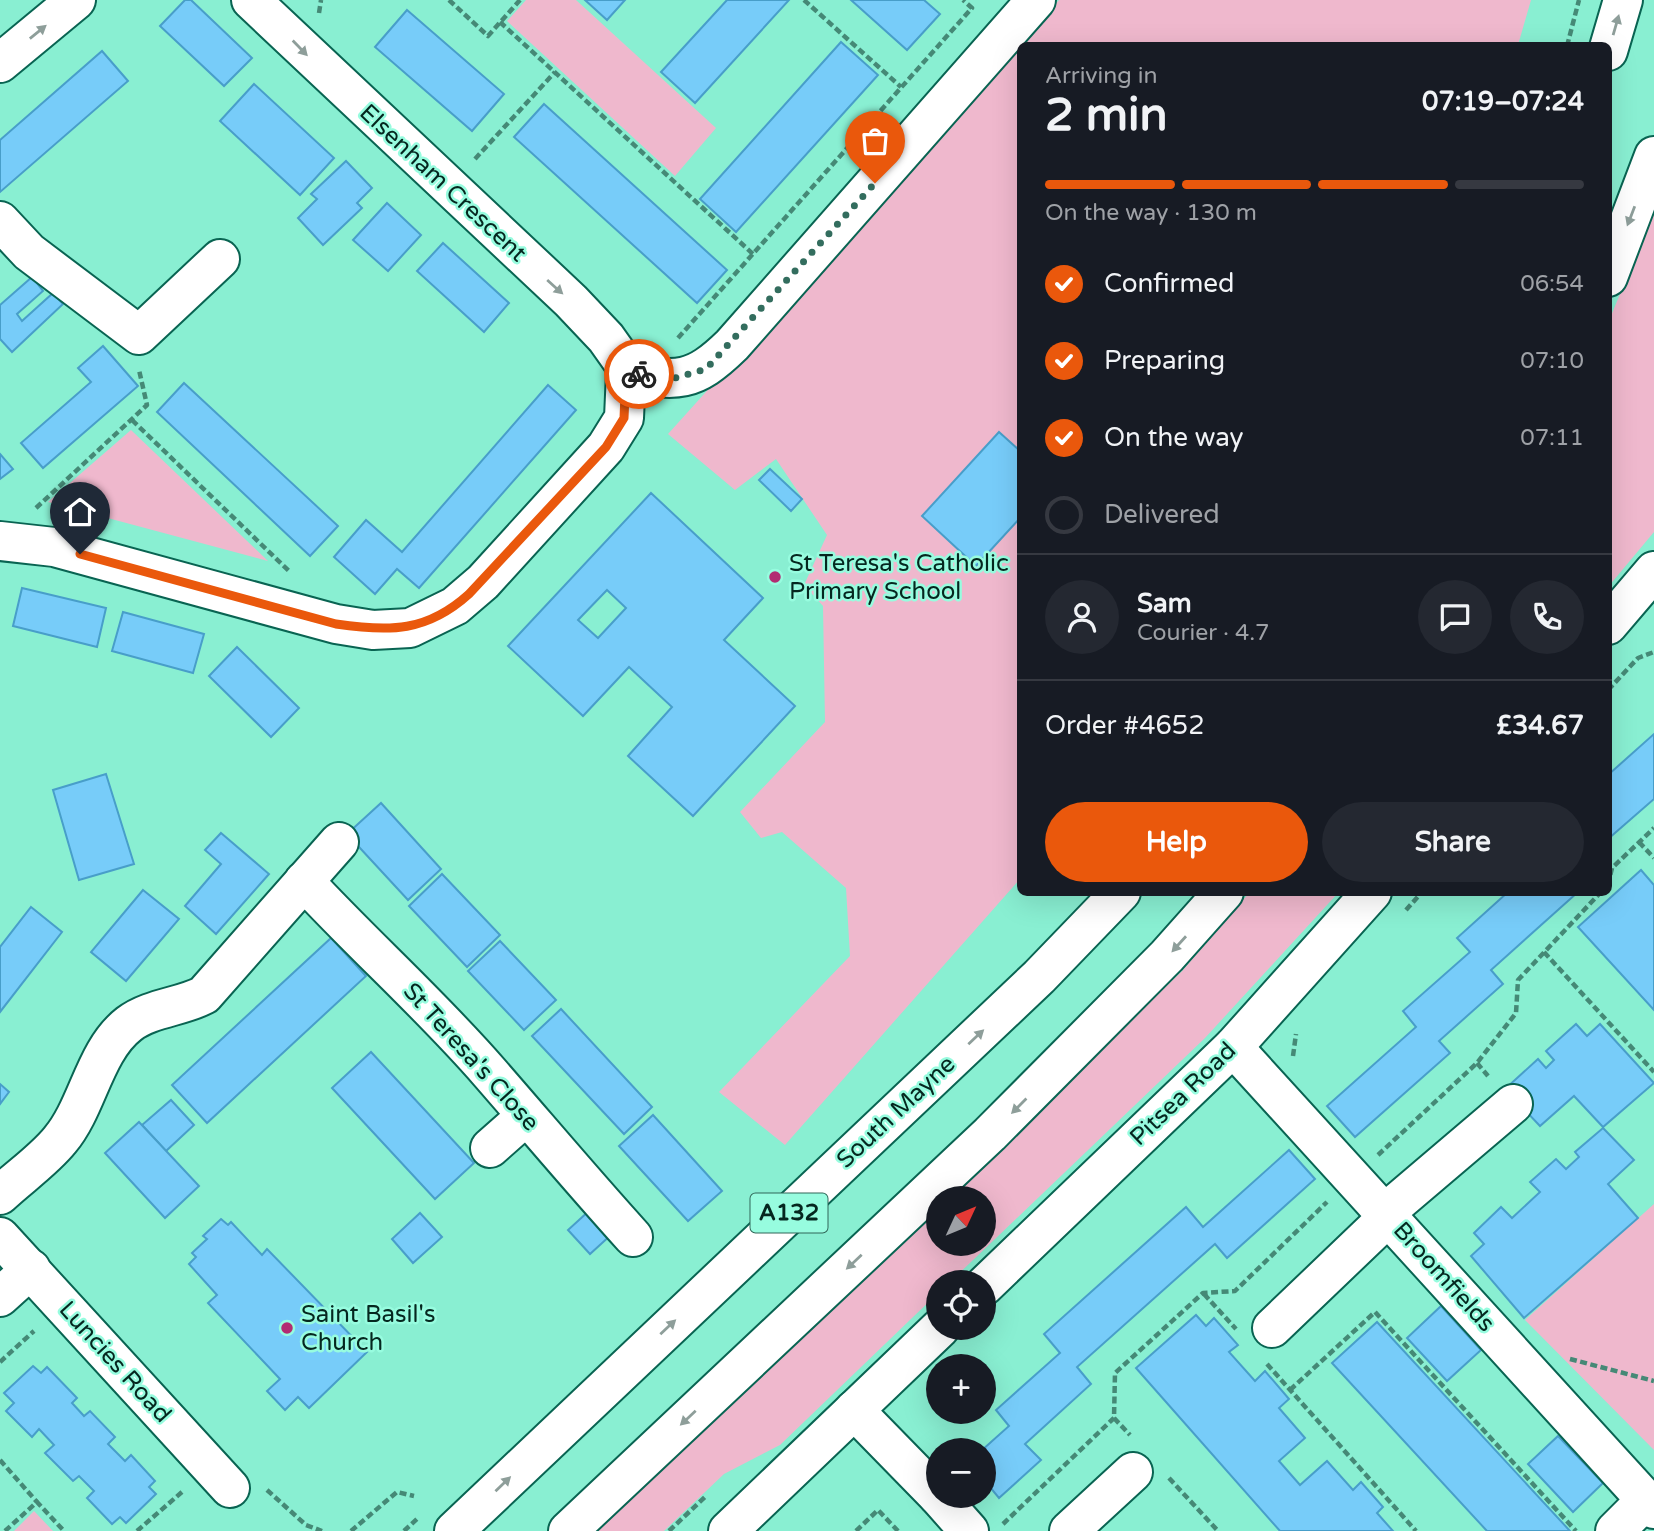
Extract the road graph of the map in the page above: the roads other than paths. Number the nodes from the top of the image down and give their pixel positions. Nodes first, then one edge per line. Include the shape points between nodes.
1 (76, 0) edge
2 (1036, 0) edge
3 (1623, 0) edge
4 (283, 10) edge
5 (1611, 42) edge
6 (0, 63) edge
7 (1654, 156) edge
8 (0, 222) edge
9 (220, 259) dead end
10 (1612, 266) edge
11 (626, 372) junction
12 (13, 529) edge
13 (1652, 579) edge
14 (1612, 621) edge
15 (339, 842) dead end
16 (304, 881) junction
17 (1117, 896) edge
18 (1220, 896) edge
19 (1368, 896) edge
20 (1233, 1047) junction
21 (1513, 1104) dead end
22 (524, 1117) junction
23 (490, 1148) dead end
24 (0, 1195) edge
25 (1387, 1214) junction
26 (0, 1237) edge
27 (633, 1237) dead end
28 (31, 1269) junction
29 (996, 1274) edge
30 (0, 1297) edge
31 (927, 1340) edge
32 (1258, 1340) road end
33 (854, 1410) junction
34 (1133, 1472) dead end
35 (244, 1484) road end
36 (926, 1484) edge
37 (1650, 1504) edge
38 (954, 1508) edge
39 (983, 1530) edge
40 (454, 1531) edge
41 (568, 1531) edge
42 (728, 1531) edge
43 (1069, 1531) edge
44 (1615, 1531) edge

6 -> 1 street
2 - 11 street via 706,369 668,380
5 -> 3 street
4 -> 11 street, Elsenham Crescent via 305,54 571,301 606,338
7 -> 10 street
8 - 9 street via 29,252 139,335
11 - 12 street via 624,418 606,447 483,582 455,607 410,628 373,630 336,624 54,547
13 - 14 street
15 - 16 street
16 - 22 street, St Teresa's Close via 404,981
16 - 24 street via 204,995 139,1017 126,1026 59,1141
40 -> 17 street, South Mayne / A132 via 1039,978
18 -> 41 street via 1158,966 990,1134
19 - 20 street, Pitsea Road
20 - 25 street, Broomfields via 1364,1168
20 - 29 street, Pitsea Road
21 - 25 street
22 - 23 street
22 - 27 street, St Teresa's Close
25 - 32 street
25 - 37 street, Broomfields
26 - 28 street, Luncies Road
28 - 30 street
28 - 35 street, Luncies Road
31 - 33 street
33 - 36 street
33 - 42 street
34 - 43 street
37 - 44 street
38 - 39 street

